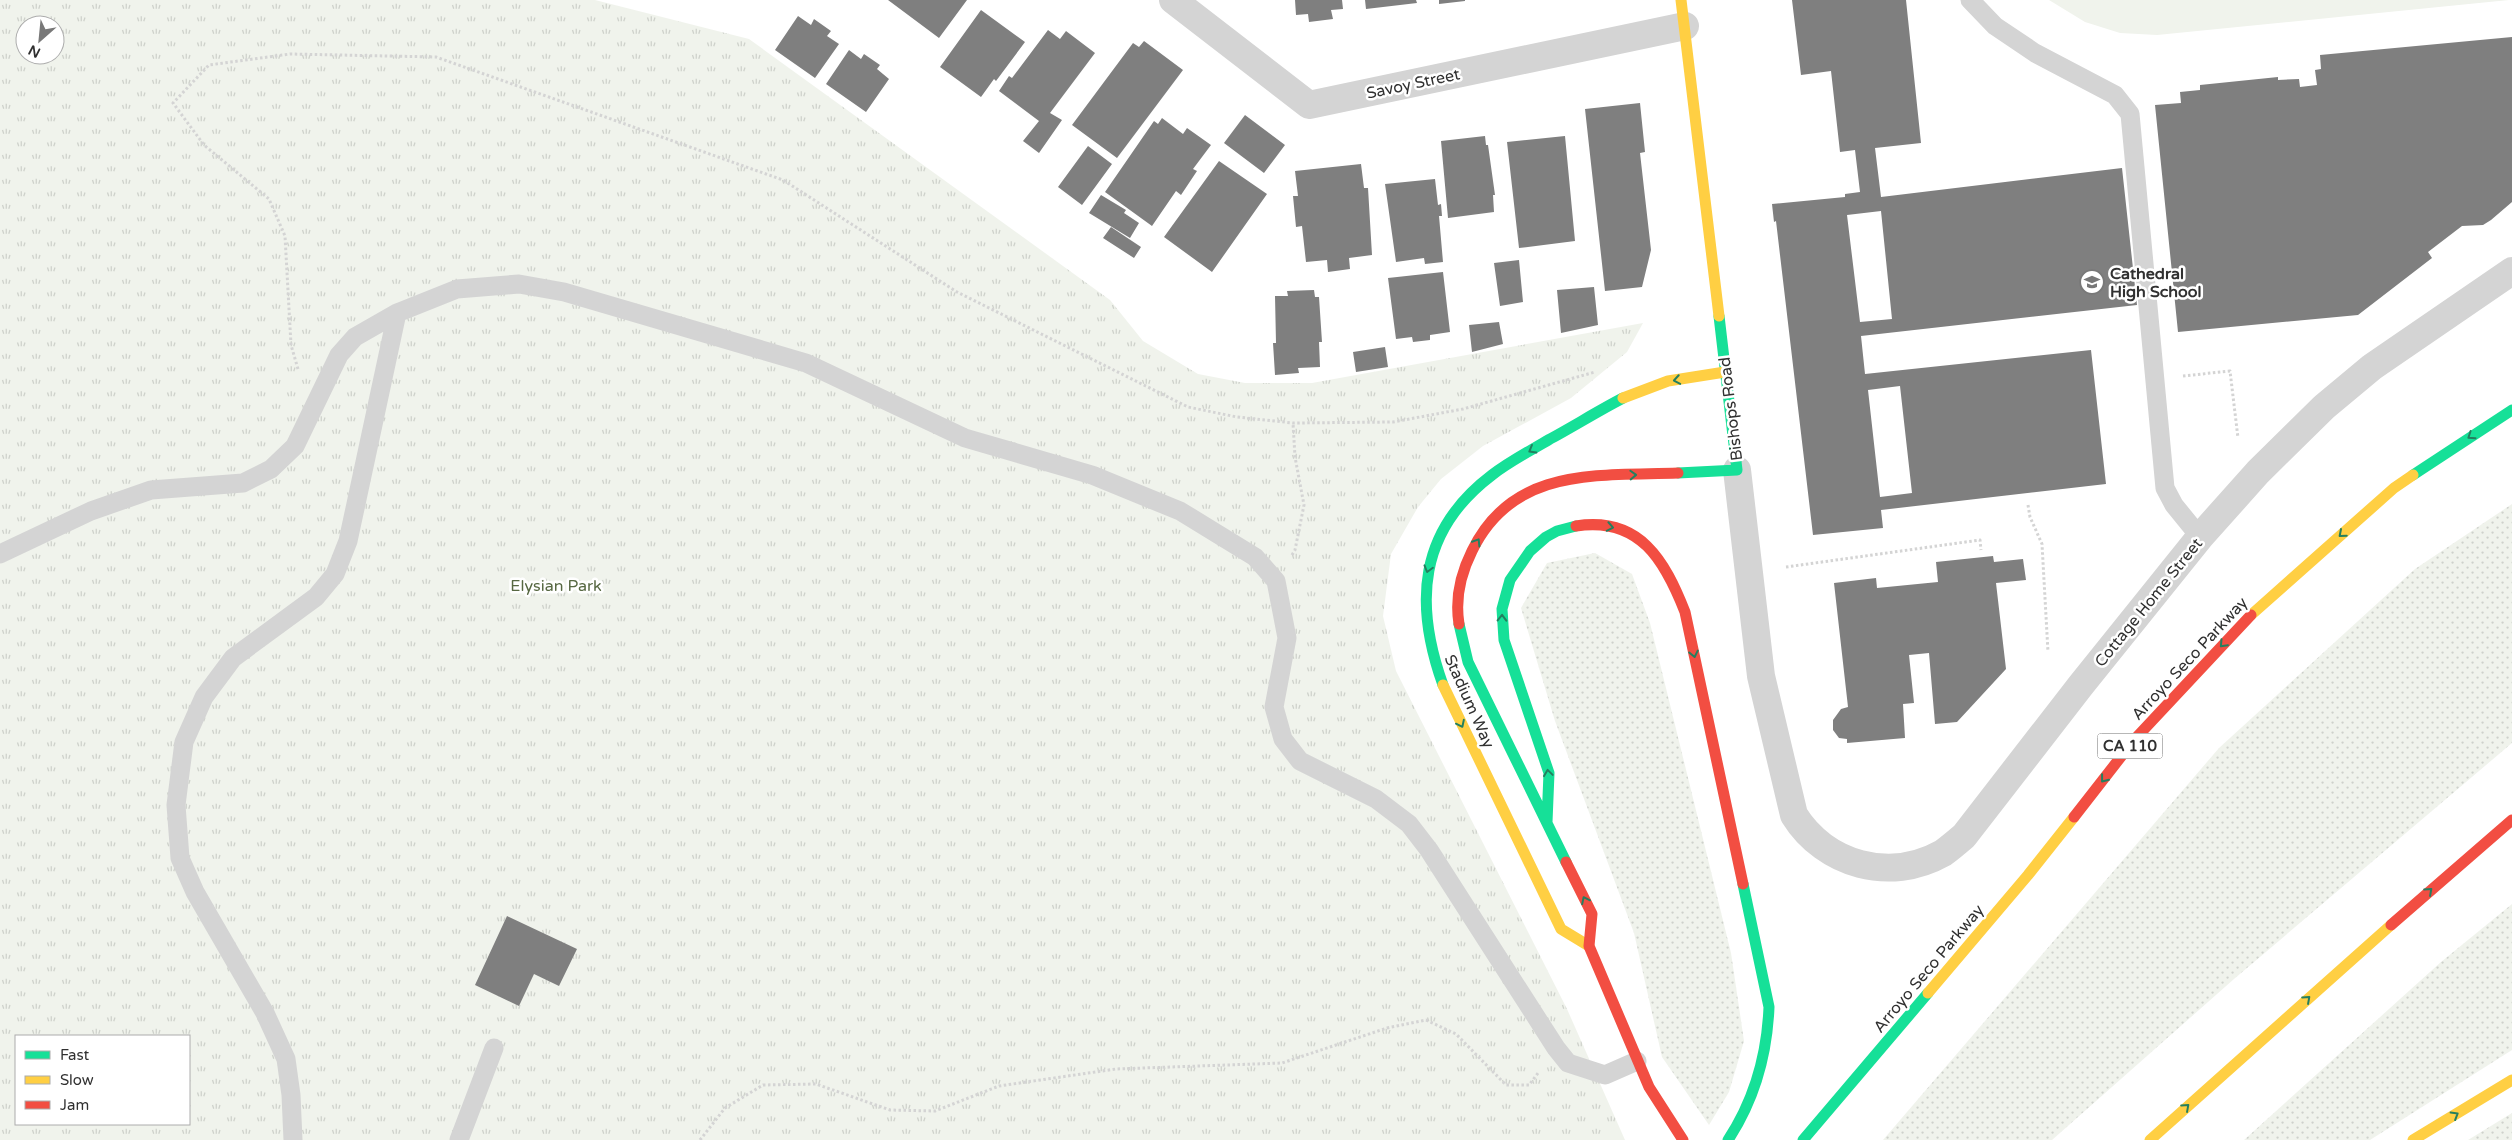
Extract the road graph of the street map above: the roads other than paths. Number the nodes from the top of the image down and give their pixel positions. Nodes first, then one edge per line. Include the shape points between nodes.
1 (1173, 0) edge
2 (1970, 0) edge
3 (1683, 13) edge
4 (2512, 272) edge
5 (397, 313) junction
6 (1725, 372) junction
7 (2512, 410) edge
8 (1737, 470) junction
9 (2200, 538) junction
10 (0, 554) edge
11 (1794, 815) joint
12 (2512, 820) edge
13 (1547, 822) junction
14 (1589, 946) junction
15 (494, 1048) dead end
16 (1637, 1061) junction
17 (2512, 1080) edge
18 (293, 1140) edge
19 (459, 1140) edge
20 (1682, 1140) edge
21 (1728, 1140) edge
22 (1803, 1140) edge
23 (2150, 1140) edge
24 (2413, 1140) edge

1 - 3 street, Savoy Street via 1308,105
2 - 9 lane via 1994,26 2034,54 2115,95 2130,114 2165,488
3 - 6 main road, Bishops Road
4 - 9 street, Cottage Home Street via 2372,367 2324,407 2258,472
5 - 10 lane via 355,336 339,355 295,446 271,469 243,483 151,490 91,511
5 - 16 lane via 458,289 519,284 564,292 806,363 965,438 1092,475 1180,510 1255,557 1276,580 1287,638 1274,707 1283,739 1300,761 1376,799 1409,824 1568,1063 1605,1075
5 - 18 lane via 348,541 335,574 316,597 234,658 204,697 184,742 176,805 180,858 195,892 265,1013 286,1059
6 - 8 main road, Bishops Road
6 -> 14 main road, Stadium Way via 1652,385 1502,468 1460,505 1432,555 1424,581 1428,635 1434,664 1445,690 1561,929
7 -> 22 main road, Arroyo Seco Parkway / CA 110 via 2394,488 2254,611 2134,740 2028,875
8 - 11 street, Bishops Road via 1761,676
13 -> 8 main road, Stadium Way via 1468,662 1462,642 1458,621 1460,586 1465,564 1473,549 1498,515 1514,500 1557,480
9 - 11 street, Cottage Home Street via 1964,836 1943,853 1900,867 1877,868 1857,864 1836,855 1816,840
23 -> 12 main road
14 -> 13 main road, Stadium Way via 1592,914
13 -> 21 main road via 1549,773 1504,640 1501,619 1504,600 1518,566 1548,536 1576,526 1611,526 1627,531 1657,554 1669,571 1685,612 1769,1007 1769,1034 1757,1080 1748,1106
14 - 16 main road, Stadium Way
15 - 19 lane
16 - 20 main road, Stadium Way
24 -> 17 main road

